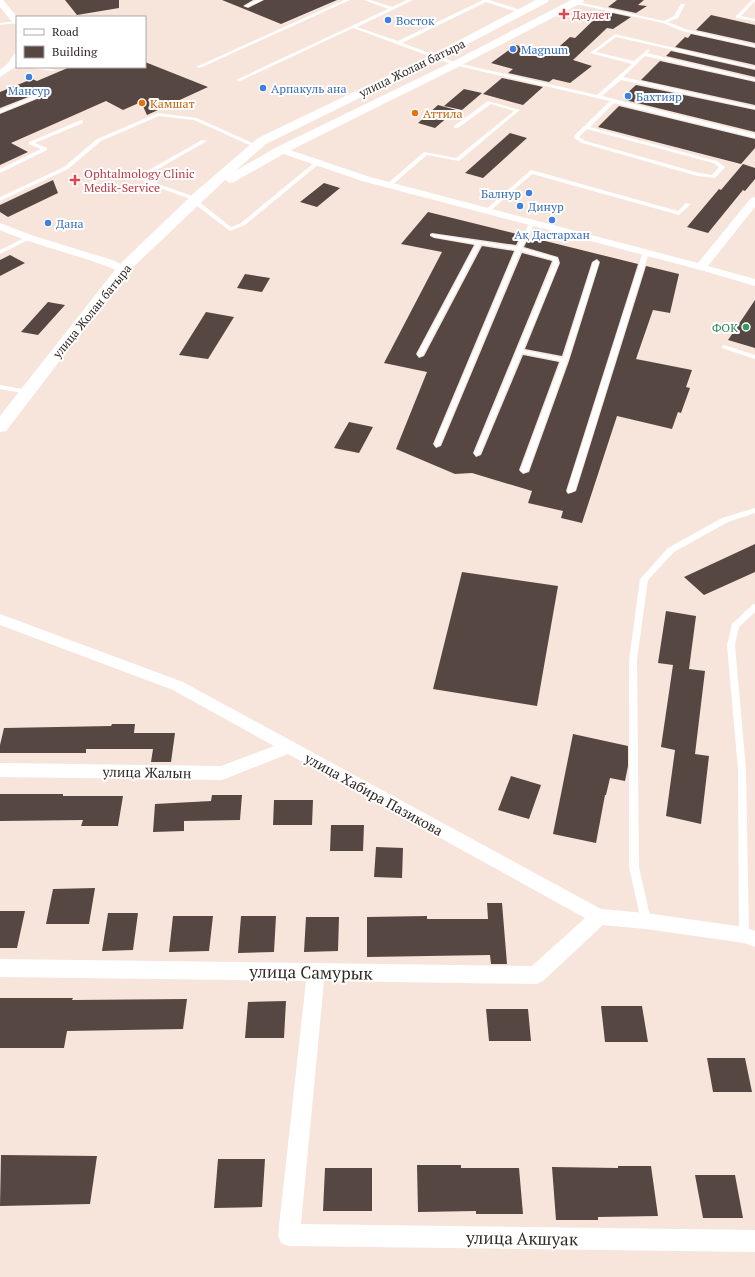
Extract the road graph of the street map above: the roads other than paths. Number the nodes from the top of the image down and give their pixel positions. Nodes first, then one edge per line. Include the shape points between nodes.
1 (261, 0) edge
2 (348, 0) edge
3 (366, 0) edge
4 (411, 0) edge
5 (486, 0) edge
6 (544, 0) edge
7 (754, 0) edge
8 (576, 1) edge
9 (0, 2) edge
10 (683, 5) dead end
11 (246, 6) dead end
12 (392, 9) junction
13 (522, 12) junction
14 (755, 20) edge
15 (16, 21) edge
16 (16, 22) edge
17 (664, 22) junction
18 (0, 24) edge
19 (354, 27) junction
20 (398, 43) junction
21 (654, 44) junction
22 (755, 46) edge
23 (644, 54) junction
24 (435, 57) junction
25 (635, 63) junction
26 (456, 64) junction
27 (14, 66) edge
28 (198, 67) dead end
29 (38, 68) edge
30 (755, 68) edge
31 (54, 70) dead end
32 (0, 74) edge
33 (620, 78) junction
34 (238, 80) dead end
35 (755, 80) edge
36 (44, 94) dead end
37 (598, 97) junction
38 (613, 101) junction
39 (755, 108) edge
40 (0, 112) edge
41 (81, 122) dead end
42 (456, 127) dead end
43 (585, 127) junction
44 (755, 136) edge
45 (204, 141) dead end
46 (256, 146) junction
47 (281, 150) junction
48 (318, 163) junction
49 (0, 171) edge
50 (389, 185) junction
51 (196, 198) junction
52 (0, 199) edge
53 (755, 200) edge
54 (688, 204) dead end
55 (486, 211) junction
56 (532, 223) junction
57 (0, 226) edge
58 (434, 236) dead end
59 (28, 238) junction
60 (479, 243) junction
61 (519, 249) junction
62 (0, 252) edge
63 (646, 252) junction
64 (596, 262) dead end
65 (701, 267) junction
66 (123, 269) junction
67 (755, 283) edge
68 (724, 347) dead end
69 (520, 351) junction
70 (420, 355) dead end
71 (755, 357) edge
72 (564, 360) junction
73 (0, 387) edge
74 (28, 392) junction
75 (0, 427) edge
76 (437, 445) dead end
77 (477, 454) dead end
78 (524, 471) dead end
79 (571, 491) dead end
80 (755, 510) edge
81 (755, 607) edge
82 (0, 619) edge
83 (289, 748) junction
84 (0, 770) edge
85 (598, 917) junction
86 (646, 921) junction
87 (749, 937) edge
88 (0, 968) edge
89 (316, 972) junction
90 (755, 1241) edge

1 - 11 lane
2 - 28 lane
3 - 12 lane
4 - 12 lane
5 - 13 lane
5 - 20 lane
6 - 13 street, улица Жолан батыра
7 - 14 lane via 738,16
8 - 17 lane
8 - 26 street
9 - 15 street
10 - 17 lane via 676,17
12 - 19 lane
13 - 24 street, улица Жолан батыра
16 - 18 lane
17 - 22 lane via 684,30
19 - 20 lane
19 - 34 lane
20 - 24 lane
21 - 23 lane
21 - 25 lane via 615,35 592,53
21 - 30 lane
23 - 25 lane
23 - 35 lane
24 - 26 lane
24 - 46 street, улица Жолан батыра
25 - 33 lane
26 - 37 lane
26 - 47 street
27 - 32 street
29 - 31 lane
33 - 37 lane
33 - 39 lane
36 - 40 lane
37 - 38 lane
38 - 43 lane
38 - 44 lane
41 - 49 lane via 30,143 45,149
42 - 50 lane via 490,102 518,110 457,160 426,154
43 - 43 lane via 576,137 584,142 699,175 713,177 722,167 715,162
45 - 51 lane via 149,172 143,178
46 - 51 street, улица Жолан батыра
46 - 52 lane via 195,119 158,114 99,140 66,168
47 - 48 street
47 - 51 street
48 - 50 street
48 - 51 lane via 235,228 230,228
50 - 55 street
51 - 66 street, улица Жолан батыра
53 - 65 street
54 - 55 lane via 679,213 531,172
55 - 56 street
56 - 61 lane
56 - 63 street
57 - 59 street
58 - 60 lane
59 - 62 lane
59 - 66 street via 100,259
60 - 61 lane
60 - 70 lane
61 - 69 lane via 556,259
61 - 76 lane
63 - 65 street
63 - 79 lane
64 - 72 lane
65 - 67 street
66 - 74 street, улица Жолан батыра
68 - 71 lane
69 - 72 lane
69 - 77 lane
72 - 78 lane
73 - 74 lane
74 - 75 street, улица Жолан батыра
80 - 86 lane via 725,520 671,550 644,579 633,660 634,867
81 - 87 lane via 734,626 731,645 742,770
82 - 83 street, улица Хабира Пазикова via 178,686
83 - 84 street, улица Жалын via 222,773
83 - 85 street, улица Хабира Пазикова
85 - 86 street, улица Хабира Пазикова
85 - 89 street, улица Самурык via 536,976
86 - 87 street, улица Хабира Пазикова
88 - 89 street, улица Самурык
89 - 90 street, улица Акшуак via 289,1235

